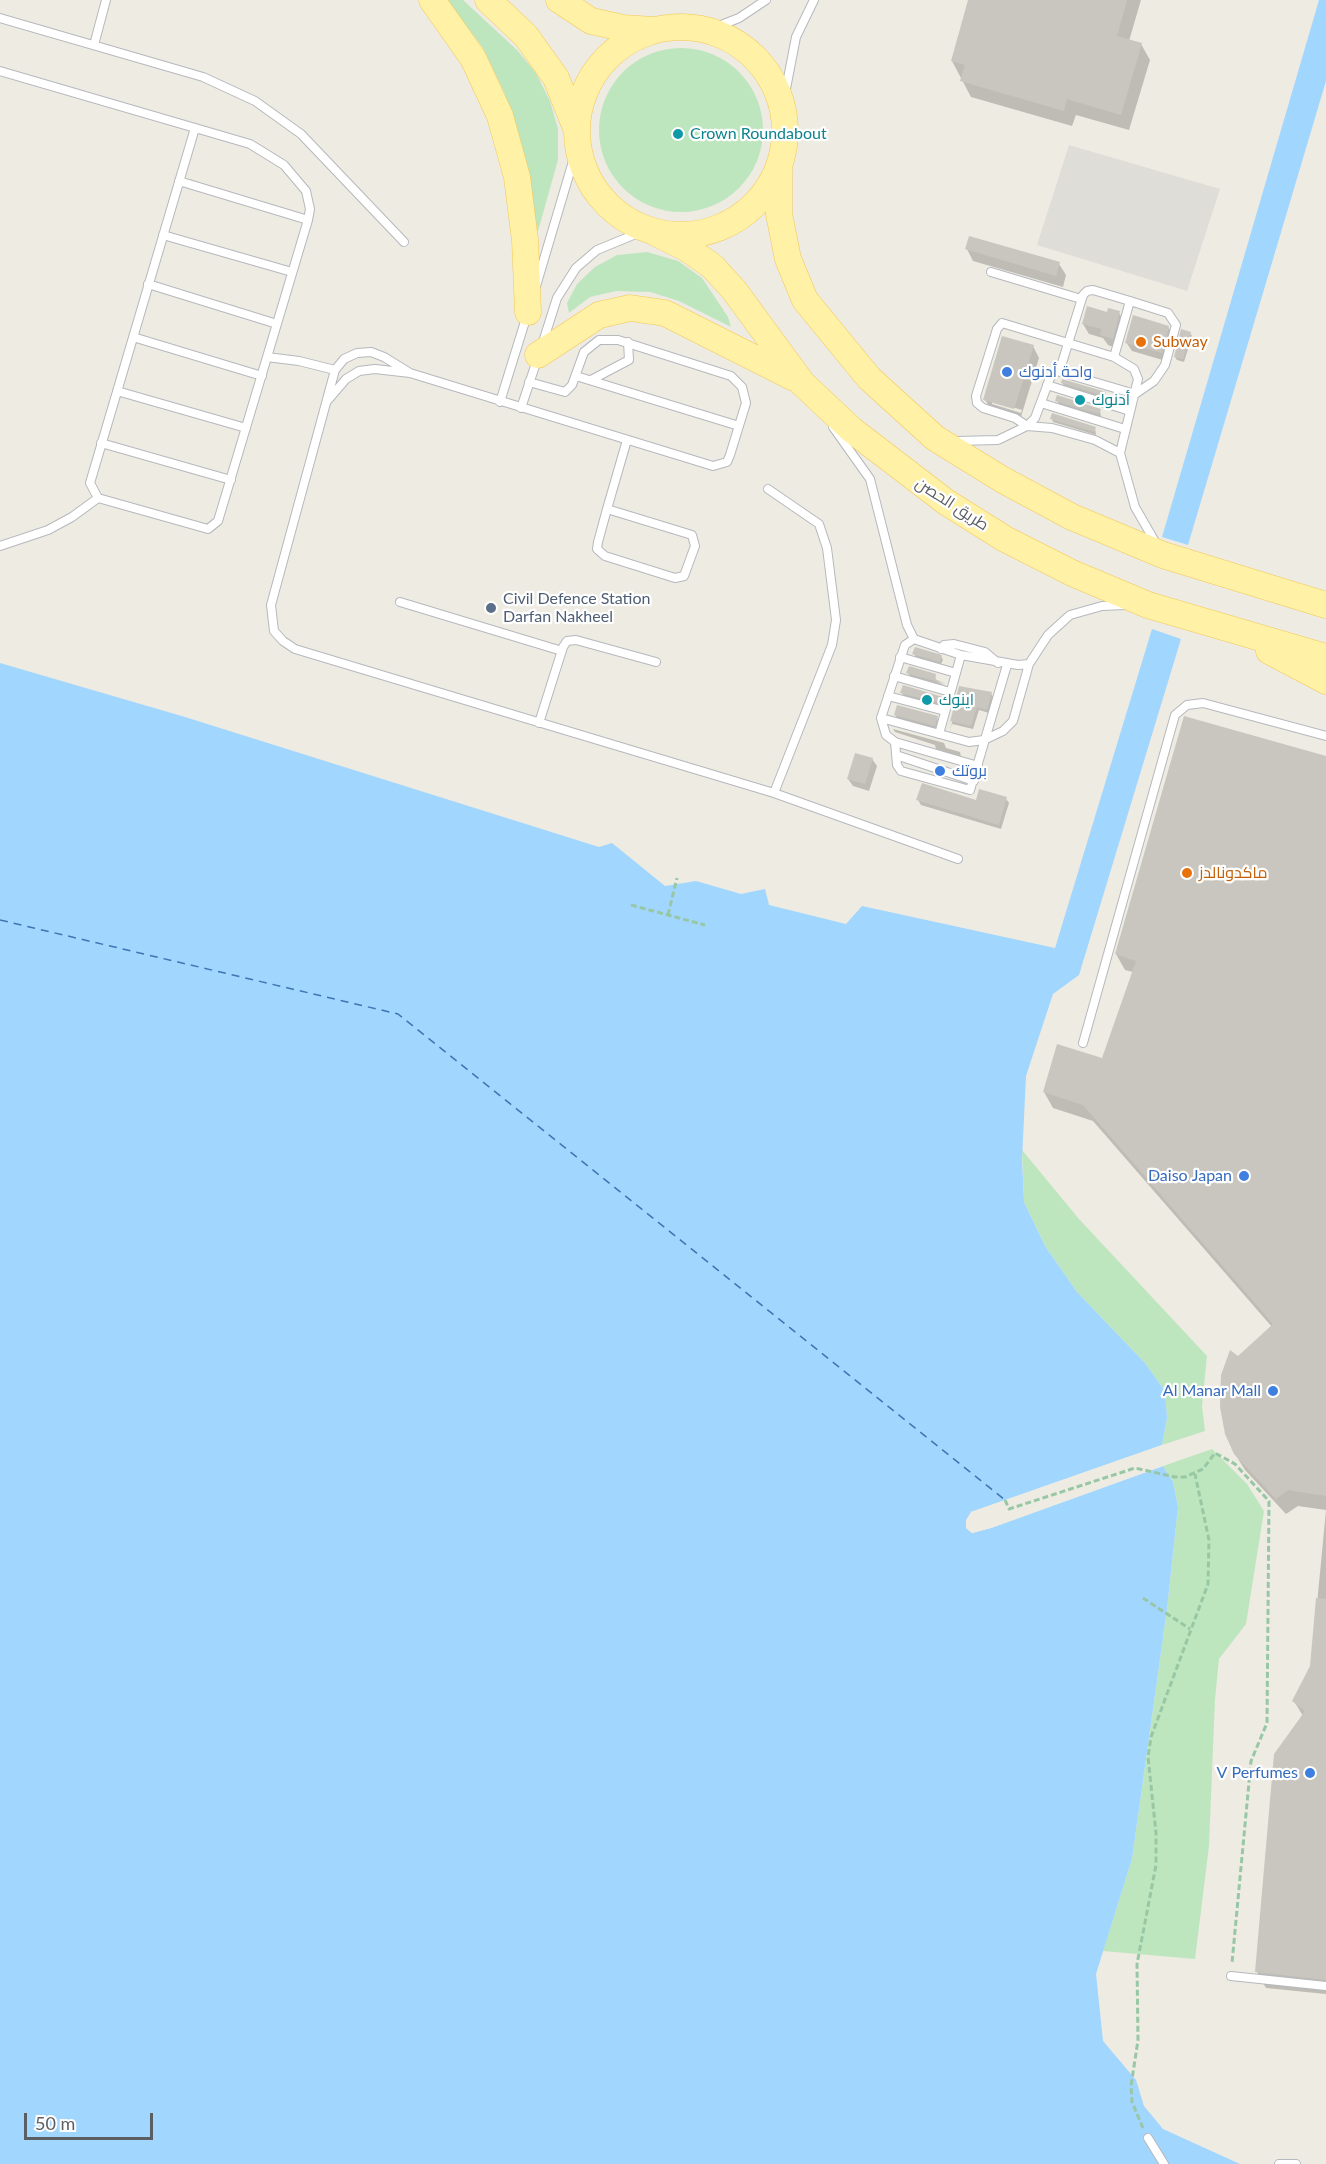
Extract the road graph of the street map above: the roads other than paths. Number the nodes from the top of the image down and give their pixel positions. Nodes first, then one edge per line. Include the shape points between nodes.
1 (106, 0) edge
2 (432, 0) edge
3 (488, 0) edge
4 (559, 0) edge
5 (766, 0) edge
6 (814, 0) edge
7 (0, 18) edge
8 (711, 29) junction
9 (656, 30) junction
10 (94, 45) junction
11 (0, 71) edge
12 (783, 104) junction
13 (195, 128) junction
14 (577, 138) junction
15 (780, 170) junction
16 (179, 182) junction
17 (308, 220) junction
18 (652, 231) junction
19 (163, 236) junction
20 (404, 242) dead end
21 (292, 272) junction
22 (991, 272) dead end
23 (148, 284) junction
24 (1081, 299) junction
25 (1130, 301) junction
26 (528, 312) junction
27 (277, 324) junction
28 (133, 337) junction
29 (628, 342) junction
30 (1067, 342) junction
31 (538, 355) junction
32 (267, 357) junction
33 (1114, 357) junction
34 (335, 370) junction
35 (1057, 371) junction
36 (410, 373) junction
37 (262, 376) junction
38 (576, 376) junction
39 (591, 380) junction
40 (529, 382) junction
41 (802, 383) junction
42 (1047, 385) junction
43 (117, 391) junction
44 (1135, 394) junction
45 (500, 402) junction
46 (327, 403) junction
47 (1041, 403) junction
48 (521, 408) junction
49 (1130, 411) junction
50 (740, 426) junction
51 (1027, 426) junction
52 (246, 428) junction
53 (1125, 429) junction
54 (935, 438) junction
55 (627, 440) junction
56 (101, 443) junction
57 (1120, 453) junction
58 (231, 480) junction
59 (768, 489) dead end
60 (98, 498) junction
61 (607, 509) junction
62 (0, 546) edge
63 (1163, 555) junction
64 (400, 602) dead end
65 (1148, 605) junction
66 (1326, 605) edge
67 (1243, 634) junction
68 (914, 639) junction
69 (941, 649) junction
70 (562, 651) junction
71 (961, 655) junction
72 (900, 657) junction
73 (1326, 657) edge
74 (656, 662) dead end
75 (1002, 664) junction
76 (1029, 664) junction
77 (956, 673) junction
78 (894, 676) junction
79 (1326, 681) edge
80 (950, 692) junction
81 (888, 696) junction
82 (945, 711) junction
83 (880, 718) junction
84 (540, 723) junction
85 (939, 734) junction
86 (1326, 736) edge
87 (984, 740) junction
88 (895, 742) junction
89 (978, 766) junction
90 (774, 794) junction
91 (958, 859) dead end
92 (1083, 1043) dead end
93 (1231, 1976) road end
94 (1326, 1986) edge
95 (1148, 2138) road end
96 (1164, 2164) edge
97 (1279, 2164) edge
98 (1296, 2164) edge

1 - 10 lane
2 - 26 main road via 473,58 500,116 517,177
3 - 14 main road via 526,36 556,78
4 - 9 main road via 591,21
5 - 8 lane via 739,18
6 - 12 lane via 796,37
7 - 10 lane
8 - 9 main road
8 - 12 main road via 744,48 769,72
9 - 14 main road via 625,43 600,66 583,94
10 - 20 lane via 203,77 255,101 301,134
11 - 13 lane
12 - 15 main road via 787,137
13 - 16 lane
13 - 17 lane via 250,144 284,165 306,191
14 - 18 main road via 586,175 599,197 618,215
14 - 26 lane
15 - 18 main road via 762,199 737,221 706,233 672,236
15 - 54 main road via 779,214 788,259 805,300 869,378
16 - 17 lane
16 - 19 lane
17 - 21 lane
18 - 31 lane via 597,250 576,268 557,298
18 - 41 main road, طريق الحصن via 712,266
19 - 21 lane
19 - 23 lane
21 - 27 lane
22 - 24 lane
23 - 27 lane
23 - 28 lane
24 - 25 lane via 1093,290
24 - 30 lane
25 - 33 lane
25 - 44 lane via 1168,313 1176,325 1165,364 1154,381
26 - 45 lane
27 - 32 lane
28 - 37 lane
28 - 43 lane
29 - 38 lane via 609,339 591,345 580,360
29 - 39 lane via 630,355 625,363
29 - 50 lane via 731,376 745,395
30 - 33 lane
30 - 35 lane
30 - 51 lane via 1011,324 1002,323 997,329 977,403
31 - 40 lane
31 - 41 main road via 599,315 630,308 675,317
32 - 34 lane
32 - 37 lane
33 - 44 lane via 1134,369 1138,379
34 - 36 lane via 344,359 371,352
34 - 46 lane
35 - 42 lane
35 - 44 lane
36 - 45 lane
36 - 46 lane via 360,371 346,379
37 - 52 lane
38 - 39 lane
38 - 40 lane via 565,392
39 - 50 lane
40 - 48 lane
41 - 65 main road, طريق الحصن via 852,430 946,502 1005,539
41 - 68 lane via 870,479 907,625
42 - 47 lane
42 - 49 lane
43 - 52 lane
43 - 56 lane
44 - 49 lane
45 - 48 lane
46 - 84 lane via 271,605 273,631 295,649
47 - 51 lane
47 - 53 lane
48 - 55 lane
49 - 53 lane
50 - 55 lane via 730,455 721,465 706,465
51 - 54 lane via 998,440 967,443
51 - 57 lane via 1052,428 1095,440
52 - 58 lane
53 - 57 lane
54 - 63 main road via 1072,517
55 - 61 lane
56 - 58 lane
56 - 60 lane via 90,483
57 - 63 lane via 1135,507
58 - 60 lane via 218,521 208,529
59 - 90 lane via 819,524 824,535 836,620 832,645
60 - 62 lane via 48,530
61 - 61 lane via 597,545 601,555 675,578 684,576 695,546 692,535
63 - 66 main road
64 - 70 lane
65 - 67 main road, طريق الحصن
65 - 76 lane via 1102,606 1070,615 1048,634
67 - 73 main road, طريق الحصن
67 - 79 main road
68 - 69 lane
68 - 72 lane via 905,645
69 - 71 lane
69 - 75 lane via 954,644 986,652
70 - 74 lane via 572,640
70 - 84 lane
71 - 75 lane
71 - 77 lane
72 - 77 lane
72 - 78 lane
75 - 76 lane
75 - 87 lane
76 - 87 lane via 1013,721
77 - 80 lane
78 - 80 lane
78 - 81 lane
80 - 82 lane
81 - 82 lane
81 - 83 lane
82 - 85 lane
83 - 85 lane
83 - 88 lane via 886,735
84 - 90 lane
85 - 87 lane via 969,742
86 - 92 lane via 1203,702 1186,705 1175,715
87 - 89 lane
88 - 89 lane
88 - 89 lane via 897,765 908,774 965,791 970,790
90 - 91 lane
93 - 94 lane
95 - 96 lane
97 - 98 lane

